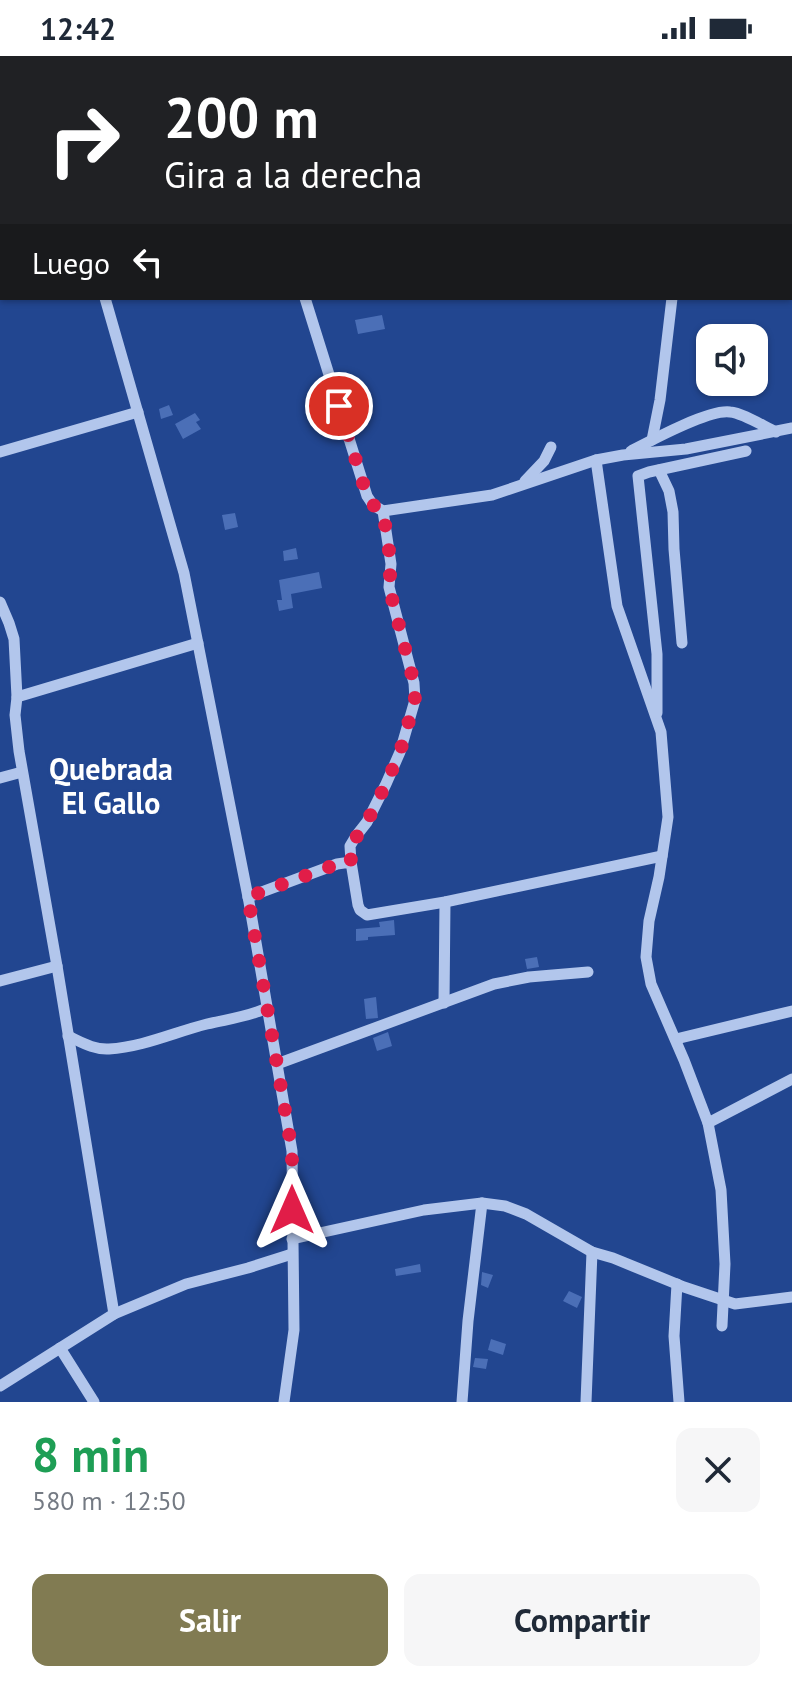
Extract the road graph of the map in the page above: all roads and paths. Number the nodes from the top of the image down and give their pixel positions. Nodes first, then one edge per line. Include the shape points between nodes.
1 (106, 300) edge
2 (306, 300) edge
3 (672, 300) edge
4 (138, 412) junction
5 (792, 428) edge
6 (776, 432) junction
7 (652, 440) junction
8 (551, 447) dead end
9 (746, 451) dead end
10 (0, 452) edge
11 (639, 454) junction
12 (623, 455) junction
13 (596, 460) junction
14 (654, 471) junction
15 (522, 484) junction
16 (383, 511) junction
17 (0, 602) edge
18 (4, 621) edge
19 (198, 643) junction
20 (682, 643) dead end
21 (17, 697) junction
22 (656, 718) junction
23 (22, 772) junction
24 (0, 778) edge
25 (662, 856) junction
26 (351, 862) junction
27 (248, 897) junction
28 (445, 902) junction
29 (57, 966) junction
30 (588, 972) dead end
31 (0, 981) edge
32 (444, 1003) junction
33 (267, 1008) junction
34 (792, 1011) edge
35 (68, 1036) junction
36 (676, 1039) junction
37 (277, 1064) junction
38 (792, 1079) edge
39 (708, 1123) junction
40 (482, 1203) junction
41 (292, 1239) junction
42 (592, 1252) junction
43 (292, 1254) junction
44 (677, 1284) junction
45 (792, 1297) edge
46 (724, 1300) junction
47 (114, 1314) junction
48 (722, 1326) dead end
49 (60, 1348) junction
50 (0, 1386) edge
51 (94, 1402) edge
52 (284, 1402) edge
53 (462, 1402) edge
54 (586, 1402) edge
55 (679, 1402) edge

1 - 4 street
2 - 16 street via 367,496
3 - 7 street
4 - 10 street
4 - 19 street via 184,573
5 - 6 street
6 - 7 street via 722,412
6 - 11 street
7 - 12 street
8 - 15 street
9 - 14 street
11 - 12 street
11 - 14 street
12 - 13 street
13 - 15 street
13 - 22 street via 617,606
14 - 20 street via 669,491 673,512
14 - 22 street via 638,476 638,484 657,654
15 - 16 street via 492,495
16 - 26 street via 389,587 415,700 386,784 350,846
17 - 18 street
18 - 21 street via 14,639
19 - 21 street
19 - 27 street
21 - 23 street
22 - 25 street via 668,817
23 - 24 street
23 - 29 street
25 - 28 street
25 - 36 street via 646,957 651,984
26 - 27 street
26 - 28 street via 362,913
27 - 33 street
28 - 32 street
29 - 31 street
29 - 35 street
30 - 32 street via 519,978
32 - 37 street
33 - 35 street via 109,1049
33 - 37 street
34 - 36 street
35 - 47 street
36 - 39 street
37 - 41 street via 292,1151
38 - 39 street
39 - 46 street via 721,1190
40 - 41 street
40 - 42 street via 526,1214
40 - 53 street
41 - 43 street
42 - 44 street
42 - 54 street
43 - 47 street via 186,1284
43 - 52 street via 294,1330
44 - 46 street
44 - 55 street
45 - 46 street via 735,1304
46 - 48 street
47 - 49 street
49 - 50 street
49 - 51 street

